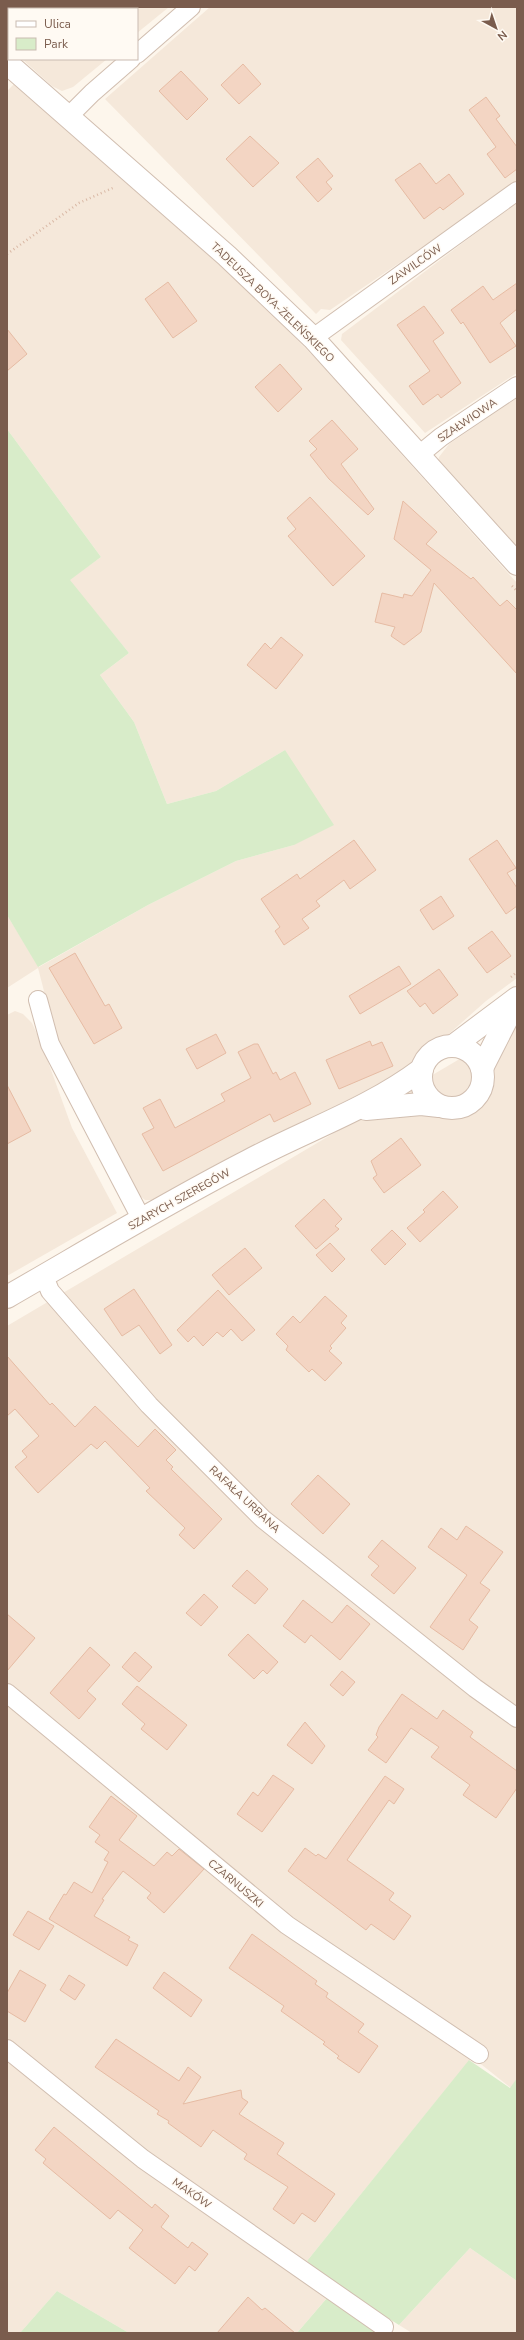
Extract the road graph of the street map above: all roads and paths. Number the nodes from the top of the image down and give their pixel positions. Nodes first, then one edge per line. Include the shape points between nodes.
1 (191, 7) edge
2 (138, 53) edge
3 (130, 60) edge
4 (7, 63) edge
5 (69, 116) junction
6 (138, 176) junction
7 (517, 191) edge
8 (7, 254) edge
9 (313, 338) junction
10 (517, 386) edge
11 (419, 455) junction
12 (512, 572) edge
13 (517, 591) edge
14 (517, 998) edge
15 (38, 1000) dead end
16 (453, 1046) junction
17 (482, 1068) junction
18 (422, 1069) junction
19 (439, 1106) junction
20 (356, 1111) junction
21 (142, 1220) junction
22 (44, 1276) junction
23 (7, 1297) edge
24 (7, 1693) edge
25 (517, 1718) edge
26 (7, 2049) edge
27 (479, 2054) dead end
28 (384, 2327) dead end

1 - 2 street
3 - 5 street
4 - 5 street, TADEUSZA BOYA-ŻELEŃSKIEGO
5 - 6 street, TADEUSZA BOYA-ŻELEŃSKIEGO
6 - 8 path via 79,203
6 - 9 street, TADEUSZA BOYA-ŻELEŃSKIEGO
7 - 9 street, ZAWILCÓW
9 - 11 street, TADEUSZA BOYA-ŻELEŃSKIEGO
10 - 11 street, SZAŁWIOWA via 441,436
11 - 12 street, TADEUSZA BOYA-ŻELEŃSKIEGO
12 - 13 path
14 - 16 street
14 - 17 street
15 - 21 street via 50,1044
16 - 17 street via 463,1047 472,1052
16 - 18 street via 434,1051
17 - 19 street via 482,1087 470,1103 461,1108
18 - 19 street via 424,1091 430,1100
18 - 20 street, SZARYCH SZEREGÓW
19 - 20 street, SZARYCH SZEREGÓW via 421,1104
20 - 21 street, SZARYCH SZEREGÓW via 248,1161
21 - 22 street, SZARYCH SZEREGÓW
22 - 23 street, SZARYCH SZEREGÓW
22 - 25 street, RAFAŁA URBANA via 50,1291 149,1405 263,1519 475,1688
24 - 27 street, CZARNUSZKI via 287,1925
26 - 28 street, MAKÓW via 143,2159

